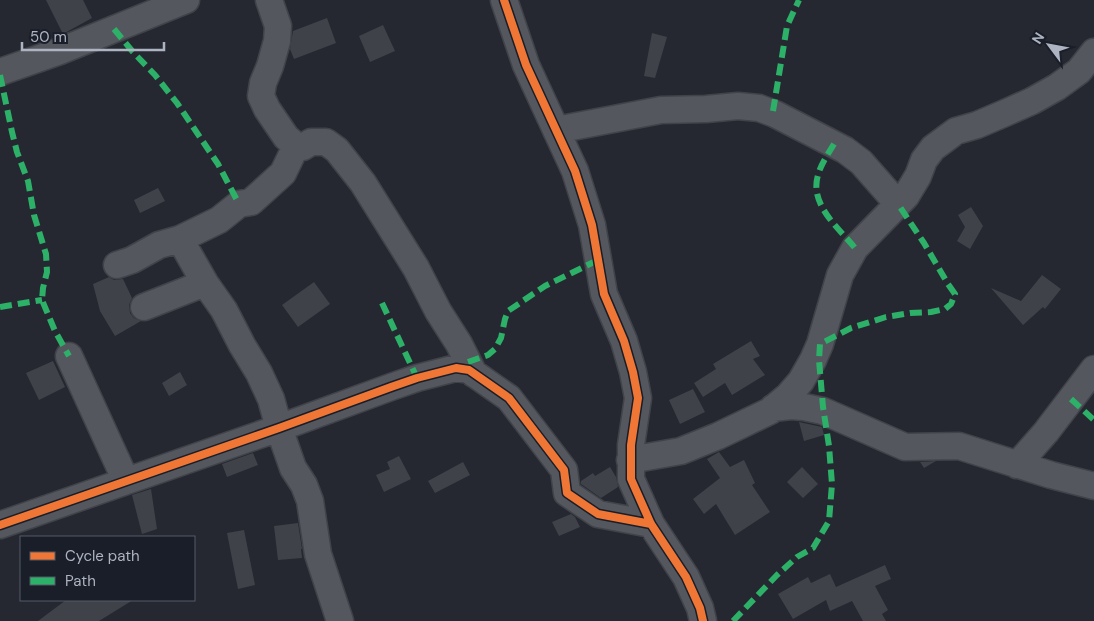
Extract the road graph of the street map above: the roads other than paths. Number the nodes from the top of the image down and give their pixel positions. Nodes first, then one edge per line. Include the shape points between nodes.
1 (186, 0) edge
2 (269, 0) edge
3 (504, 0) edge
4 (1094, 52) edge
5 (0, 72) edge
6 (556, 130) junction
7 (296, 146) junction
8 (898, 204) junction
9 (180, 238) junction
10 (117, 265) dead end
11 (205, 283) junction
12 (144, 307) dead end
13 (69, 356) dead end
14 (1094, 369) edge
15 (474, 374) junction
16 (773, 408) junction
17 (278, 428) junction
18 (630, 460) junction
19 (1017, 465) junction
20 (126, 481) junction
21 (1094, 486) edge
22 (650, 524) junction
23 (0, 525) edge
24 (340, 621) edge
25 (703, 621) edge

1 - 5 street
2 - 7 street via 278,26 277,41 261,96 286,137
3 - 6 street via 526,65
4 - 8 street via 1079,71 1032,101 956,131 934,148
6 - 8 street via 661,110 759,108 845,150 861,162
6 - 18 street via 575,171 592,225 604,294 633,372 638,398
7 - 9 street via 283,173 251,202 239,204 219,220
7 - 15 street via 326,142 337,150 364,183 416,268
8 - 16 street via 855,248 840,275 813,360 801,381
9 - 10 street
9 - 11 street
11 - 12 street
11 - 17 street via 224,310 259,374 271,400
13 - 20 street
14 - 19 street
15 - 17 street via 456,368 417,378
15 - 22 street via 509,398 564,470 567,493 598,514
16 - 18 street via 681,451
16 - 19 street via 804,406 823,411 905,447 959,446
17 - 20 street
17 - 24 street via 310,501 318,554
18 - 22 street via 631,479
19 - 21 street
20 - 23 street
22 - 25 street via 686,578

